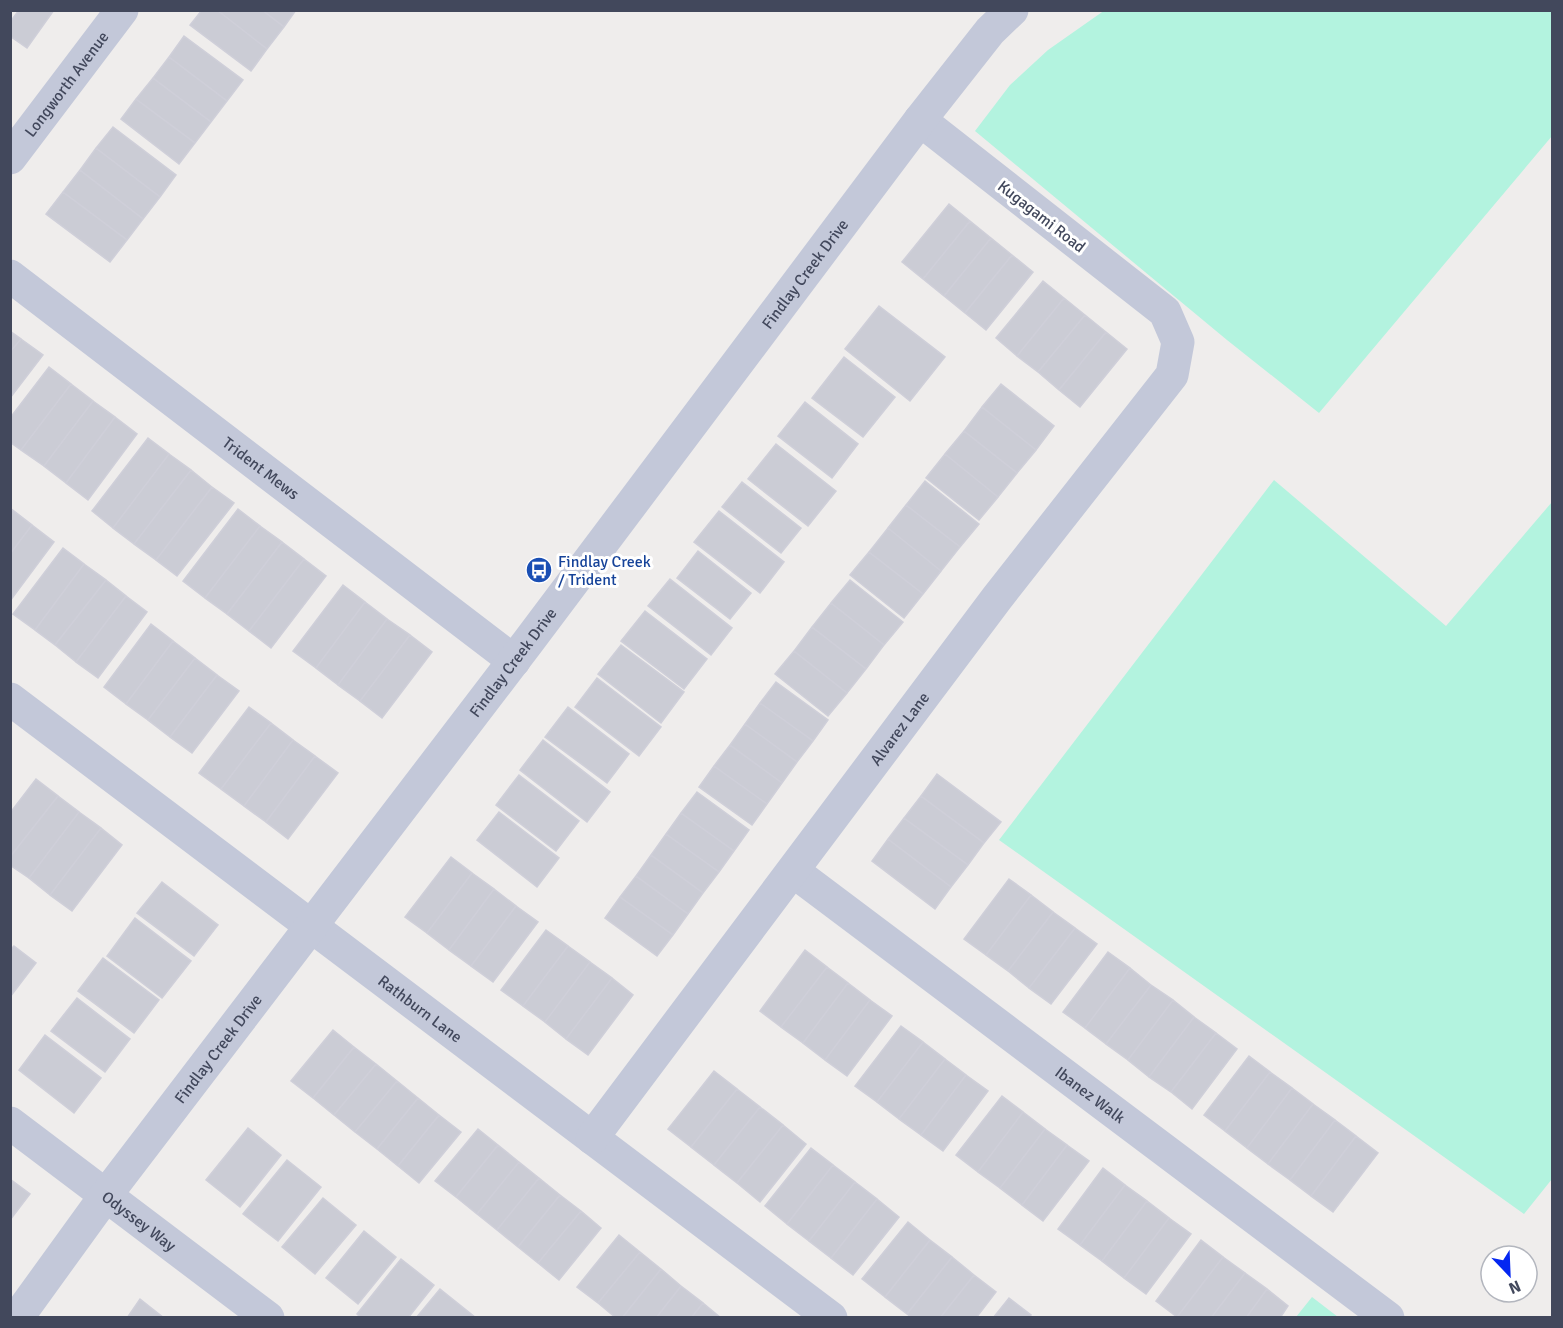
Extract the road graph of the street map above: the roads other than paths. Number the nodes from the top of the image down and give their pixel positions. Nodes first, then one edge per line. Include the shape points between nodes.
1 (122, 10) edge
2 (1012, 10) edge
3 (920, 120) junction
4 (10, 158) edge
5 (10, 276) edge
6 (1166, 312) joint
7 (514, 661) junction
8 (10, 699) edge
9 (793, 871) junction
10 (310, 926) junction
11 (10, 1123) edge
12 (592, 1138) junction
13 (106, 1195) junction
14 (17, 1317) edge
15 (268, 1317) edge
16 (831, 1317) edge
17 (1388, 1317) edge

1 - 4 street, Longworth Avenue
2 - 3 street, Findlay Creek Drive via 990,31
3 - 6 street, Kugagami Road
3 - 7 street, Findlay Creek Drive
5 - 7 street, Trident Mews
6 - 9 street, Alvarez Lane via 1178,342 1172,375 997,598
7 - 10 street, Findlay Creek Drive
8 - 10 street, Rathburn Lane
9 - 12 street, Alvarez Lane
9 - 17 street, Ibanez Walk
10 - 12 street, Rathburn Lane
10 - 13 street, Findlay Creek Drive
11 - 13 street, Odyssey Way
12 - 16 street, Rathburn Lane
13 - 14 street, Findlay Creek Drive
13 - 15 street, Odyssey Way

